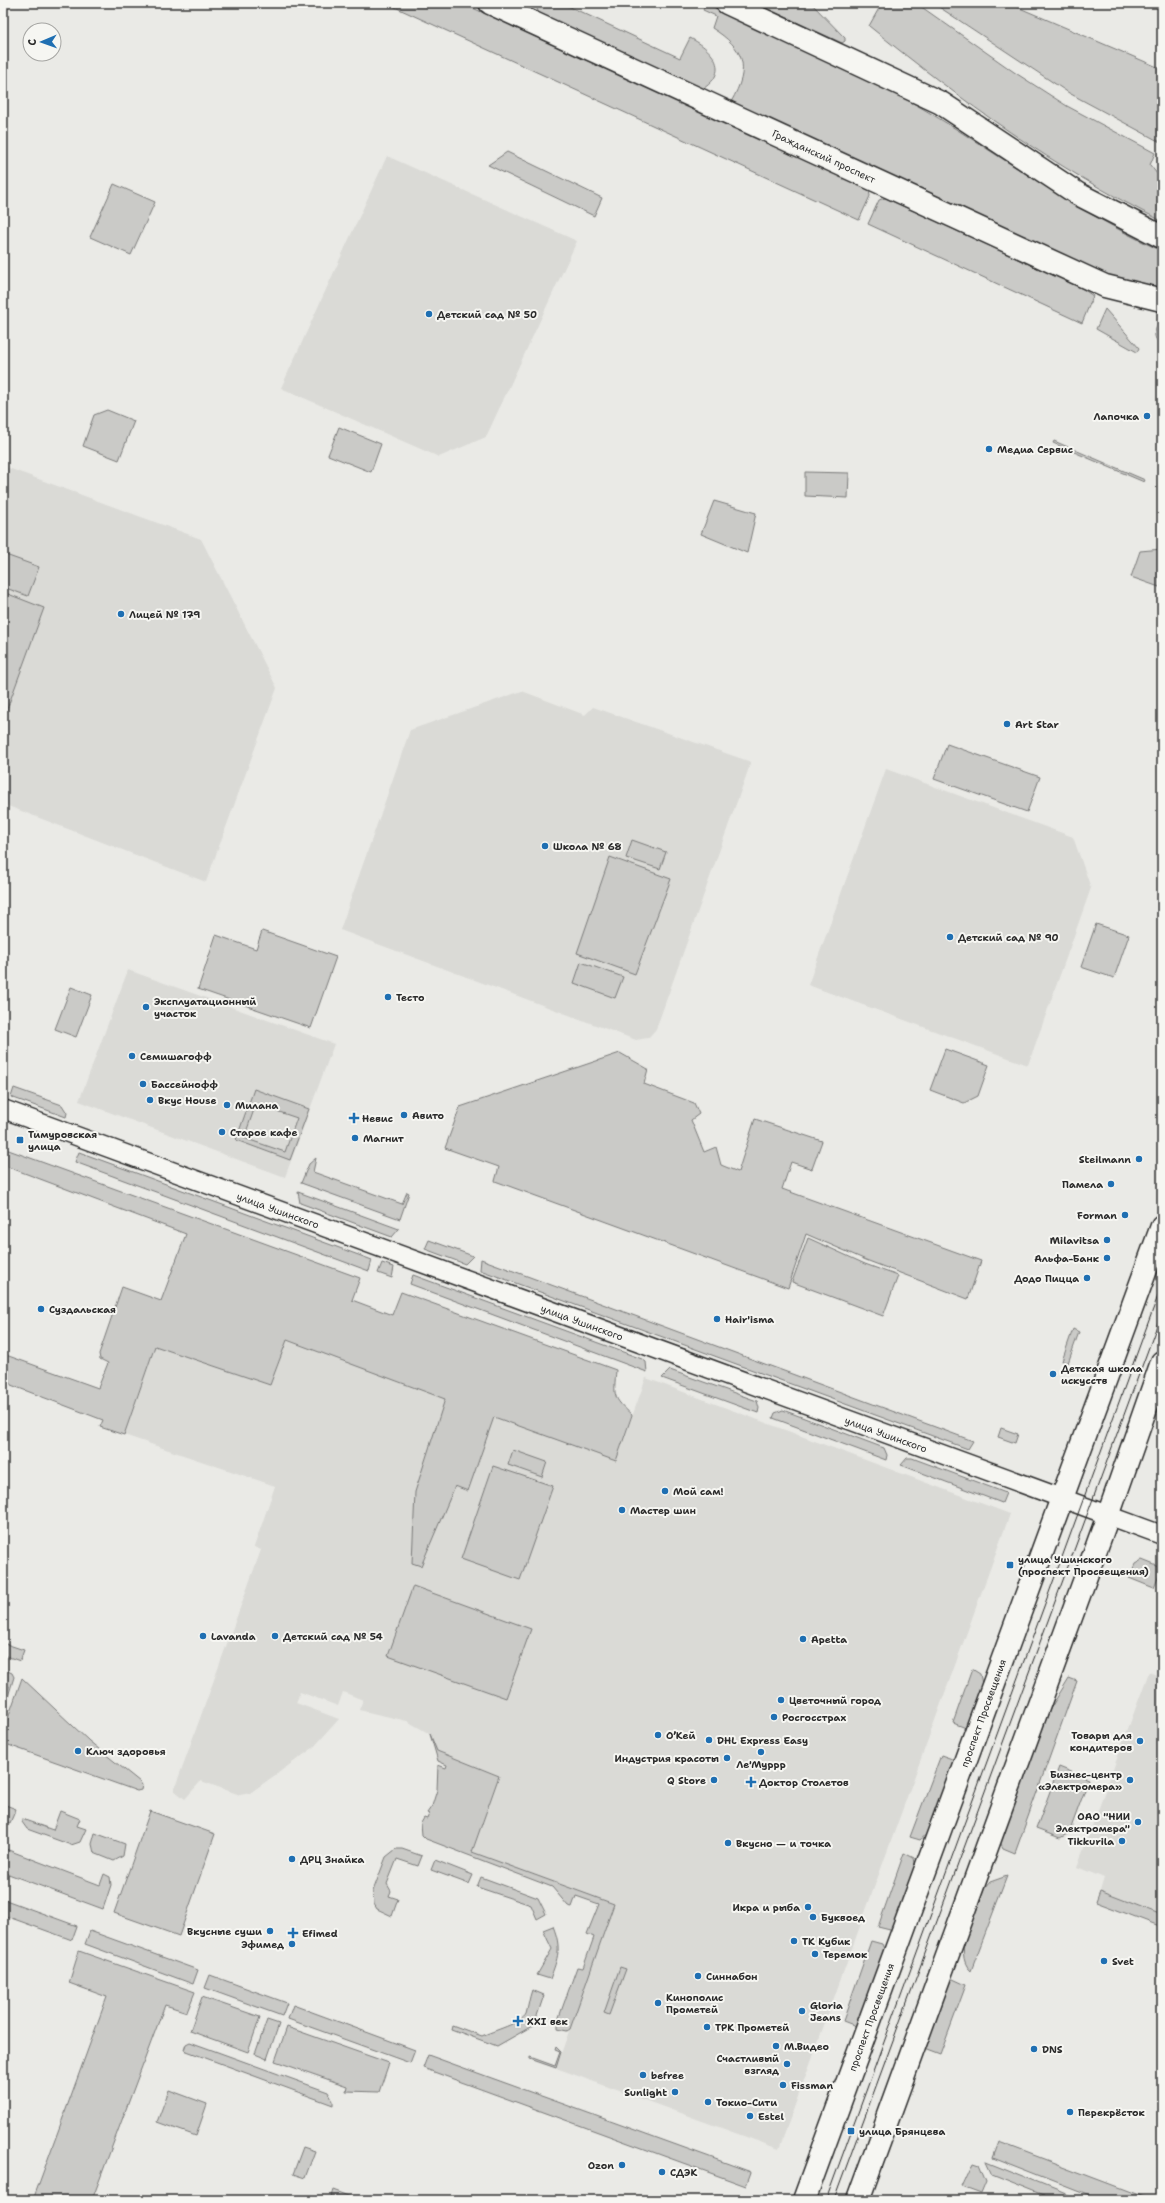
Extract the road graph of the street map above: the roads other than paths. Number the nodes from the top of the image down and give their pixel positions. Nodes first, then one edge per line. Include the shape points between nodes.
1 (490, 3) edge
2 (727, 3) edge
3 (1162, 237) edge
4 (1162, 300) edge
5 (3, 1109) edge
6 (1162, 1226) edge
7 (1162, 1362) edge
8 (1062, 1498) junction
9 (1108, 1516) junction
10 (1162, 1535) edge
11 (804, 2200) edge
12 (858, 2200) edge

1 - 4 main road, Гражданский проспект via 1105,286
2 - 3 main road via 941,103 1078,194
5 - 8 street, улица Ушинского
6 - 8 main road, проспект Просвещения
7 - 9 main road
8 - 9 street, улица Ушинского
8 - 11 main road, проспект Просвещения
9 - 10 street, улица Ушинского
9 - 12 main road

